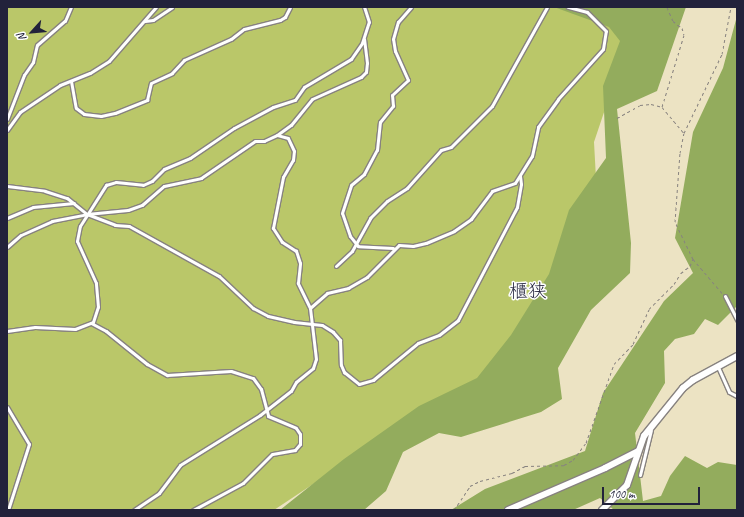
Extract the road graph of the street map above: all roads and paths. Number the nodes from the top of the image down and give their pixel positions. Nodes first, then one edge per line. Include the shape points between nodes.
1 (71, 7) edge
2 (156, 7) edge
3 (172, 7) edge
4 (290, 7) edge
5 (364, 7) edge
6 (411, 7) edge
7 (546, 7) edge
8 (568, 7) edge
9 (667, 7) edge
10 (731, 7) edge
11 (145, 21) junction
12 (364, 37) junction
13 (71, 81) junction
14 (662, 107) junction
15 (617, 118) dead end
16 (7, 119) edge
17 (7, 130) edge
18 (684, 133) junction
19 (277, 135) junction
20 (520, 176) junction
21 (7, 186) edge
22 (74, 203) junction
23 (87, 214) junction
24 (7, 218) edge
25 (356, 244) junction
26 (7, 247) edge
27 (393, 248) junction
28 (693, 260) junction
29 (336, 266) dead end
30 (725, 296) joint
31 (310, 308) junction
32 (737, 320) edge
33 (91, 323) junction
34 (313, 325) junction
35 (7, 331) edge
36 (737, 356) edge
37 (718, 367) junction
38 (737, 396) edge
39 (7, 407) edge
40 (266, 409) junction
41 (651, 428) junction
42 (638, 451) junction
43 (640, 475) dead end
44 (8, 510) edge
45 (134, 510) edge
46 (193, 510) edge
47 (454, 510) edge
48 (508, 510) edge
49 (602, 510) edge

1 - 16 lane via 65,21 37,45 33,62 21,82
2 - 11 lane
3 - 11 lane via 153,20
4 - 13 lane via 285,17 244,29 231,39 184,60 172,73 151,83 147,100 114,113 102,116 84,114 76,108
5 - 12 lane via 369,22
6 - 25 lane via 398,22 392,39 408,80 393,93 393,106 380,122 377,150 364,174 351,185 345,202 344,220
7 - 25 lane via 492,106 451,147 441,150 407,188 387,201 370,218
8 - 20 lane via 587,12 606,32 604,49 558,99 538,127 532,156
9 - 14 path via 672,20 682,28 684,35
10 - 18 path via 722,54
11 - 13 lane via 109,61
12 - 19 lane via 366,72 361,77 312,99 292,125
12 - 23 lane via 351,59 304,88 296,100 273,107 234,128 190,158 164,169 152,181 143,185 116,182 106,185
13 - 17 lane via 20,112
14 - 15 path via 640,105
14 - 18 path
18 - 28 path via 675,222
19 - 23 lane via 264,141 255,141 201,178 164,186 142,205 128,210
19 - 31 lane via 288,138 294,151 294,160 283,176 273,228 276,237 296,251 300,263 298,283
20 - 27 lane via 515,183 492,191 471,219 454,231 426,243 414,246 399,245
20 - 34 lane via 517,207 458,320 447,331 418,343 373,380 359,384 344,372 341,365 340,340 322,325
21 - 22 lane via 45,191
22 - 23 lane
22 - 24 lane via 34,207
23 - 26 lane via 37,226
23 - 33 lane via 80,226 77,241 96,283 98,307
23 - 34 lane via 115,225 129,226 209,270 228,283 253,308 268,316
25 - 27 lane
25 - 29 lane
27 - 31 lane via 367,277 348,288 327,294
28 - 30 path
28 - 47 path via 649,309 633,344 614,364 586,443 576,456 564,465 536,464 480,481 470,486
30 - 32 lane
31 - 34 lane
33 - 35 lane via 75,329 35,327
33 - 40 lane via 106,331 147,364 167,375 231,371 253,378 261,390
34 - 40 lane via 316,359 313,368 296,382 291,391
36 - 37 street
37 - 38 lane via 729,392
37 - 41 street via 683,388
39 - 44 lane via 29,444
40 - 45 lane via 253,420 180,465 159,493
40 - 46 lane via 272,419 296,428 300,434 300,444 289,453 272,454 243,483
41 - 42 street
41 - 43 lane
42 - 48 street
42 - 49 street via 627,485

